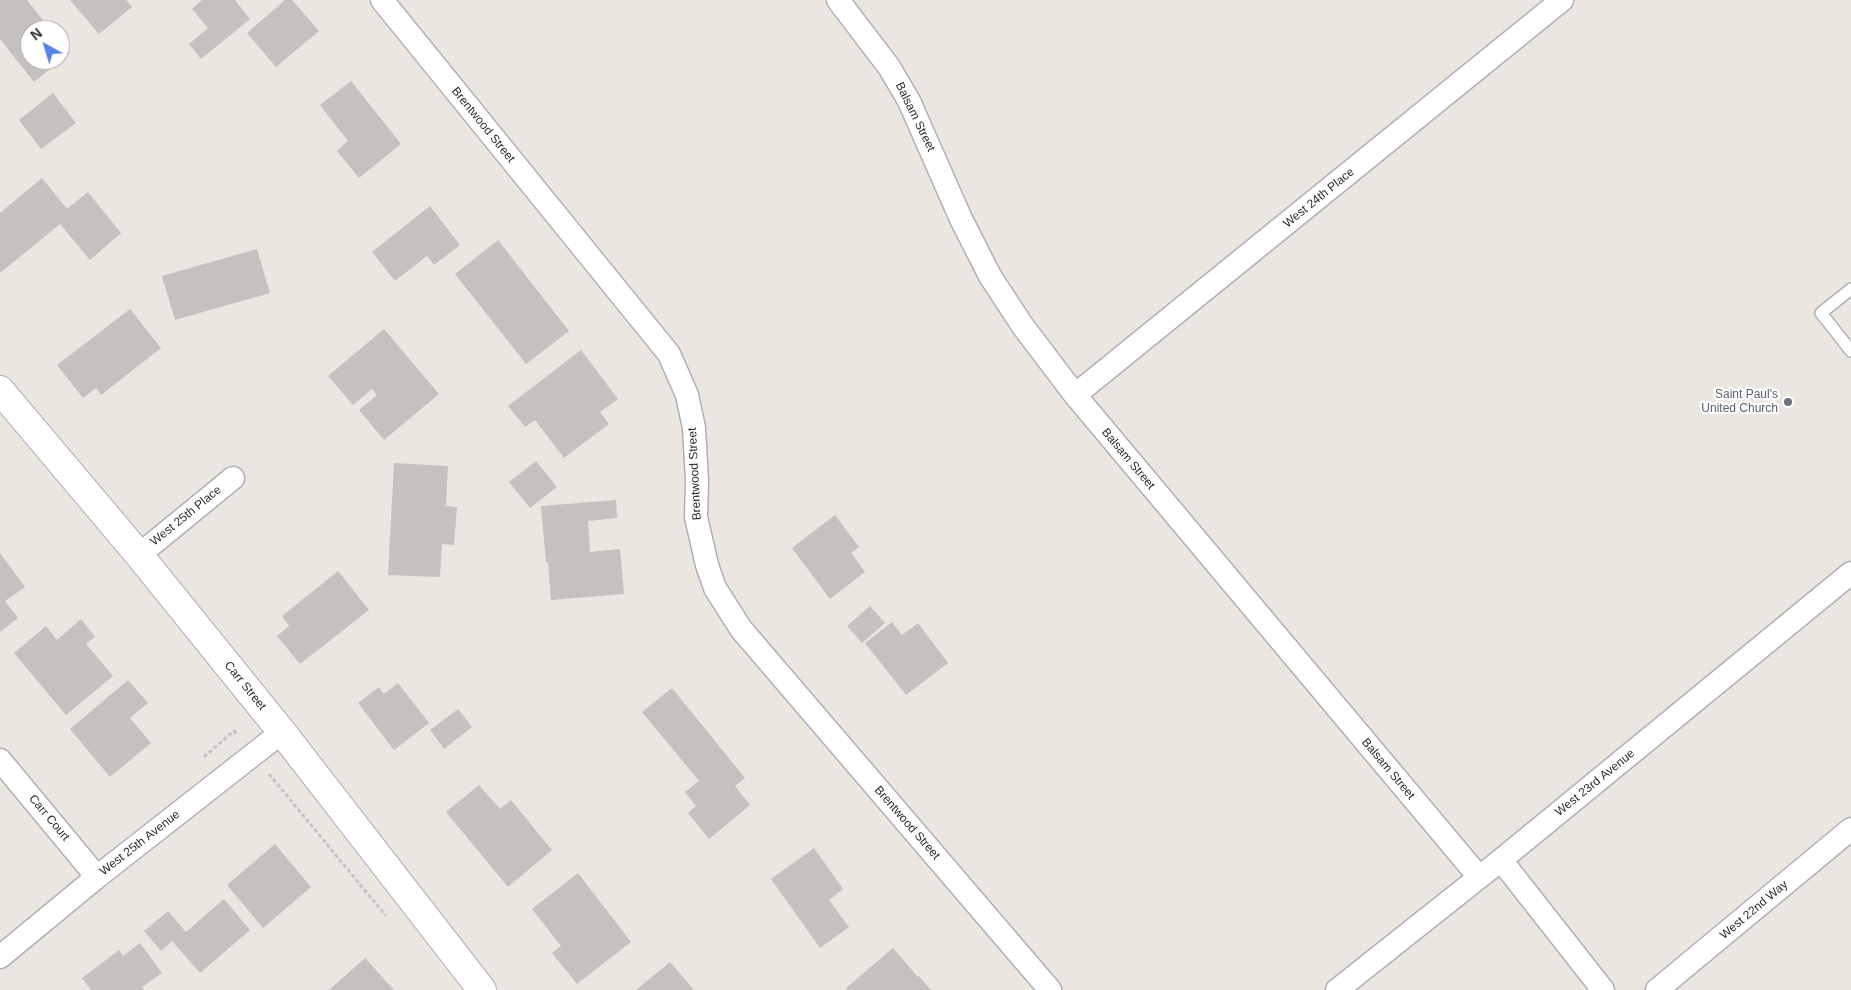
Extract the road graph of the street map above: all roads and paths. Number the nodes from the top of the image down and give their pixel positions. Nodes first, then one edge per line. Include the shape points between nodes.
1 (382, 0) edge
2 (838, 0) edge
3 (1562, 0) edge
4 (1851, 289) edge
5 (1851, 351) edge
6 (0, 390) edge
7 (1075, 395) junction
8 (233, 478) dead end
9 (139, 555) junction
10 (1851, 573) edge
11 (282, 732) junction
12 (254, 754) junction
13 (0, 760) edge
14 (198, 762) dead end
15 (1851, 829) edge
16 (1501, 860) junction
17 (97, 877) junction
18 (1479, 878) junction
19 (391, 923) dead end
20 (0, 957) edge
21 (482, 990) edge
22 (1050, 990) edge
23 (1337, 990) edge
24 (1603, 990) edge
25 (1657, 990) edge

1 - 22 street, Brentwood Street via 668,354 687,395 692,420 696,517 707,565 715,588 741,629
2 - 7 street, Balsam Street via 889,67 910,101 961,219 990,276
3 - 7 street, West 24th Place
4 - 5 lane via 1820,313
6 - 9 street, Carr Street
7 - 18 street, Balsam Street
8 - 9 street, West 25th Place
9 - 11 street, Carr Street
10 - 16 street, West 23rd Avenue
11 - 12 street, West 25th Avenue
11 - 21 street, Carr Street
12 - 14 path via 234,731
12 - 17 street, West 25th Avenue
12 - 19 path
13 - 17 street, Carr Court
15 - 25 street, West 22nd Way
16 - 18 street, West 23rd Avenue
16 - 24 street
17 - 20 street, West 25th Avenue
18 - 23 street, West 23rd Avenue

